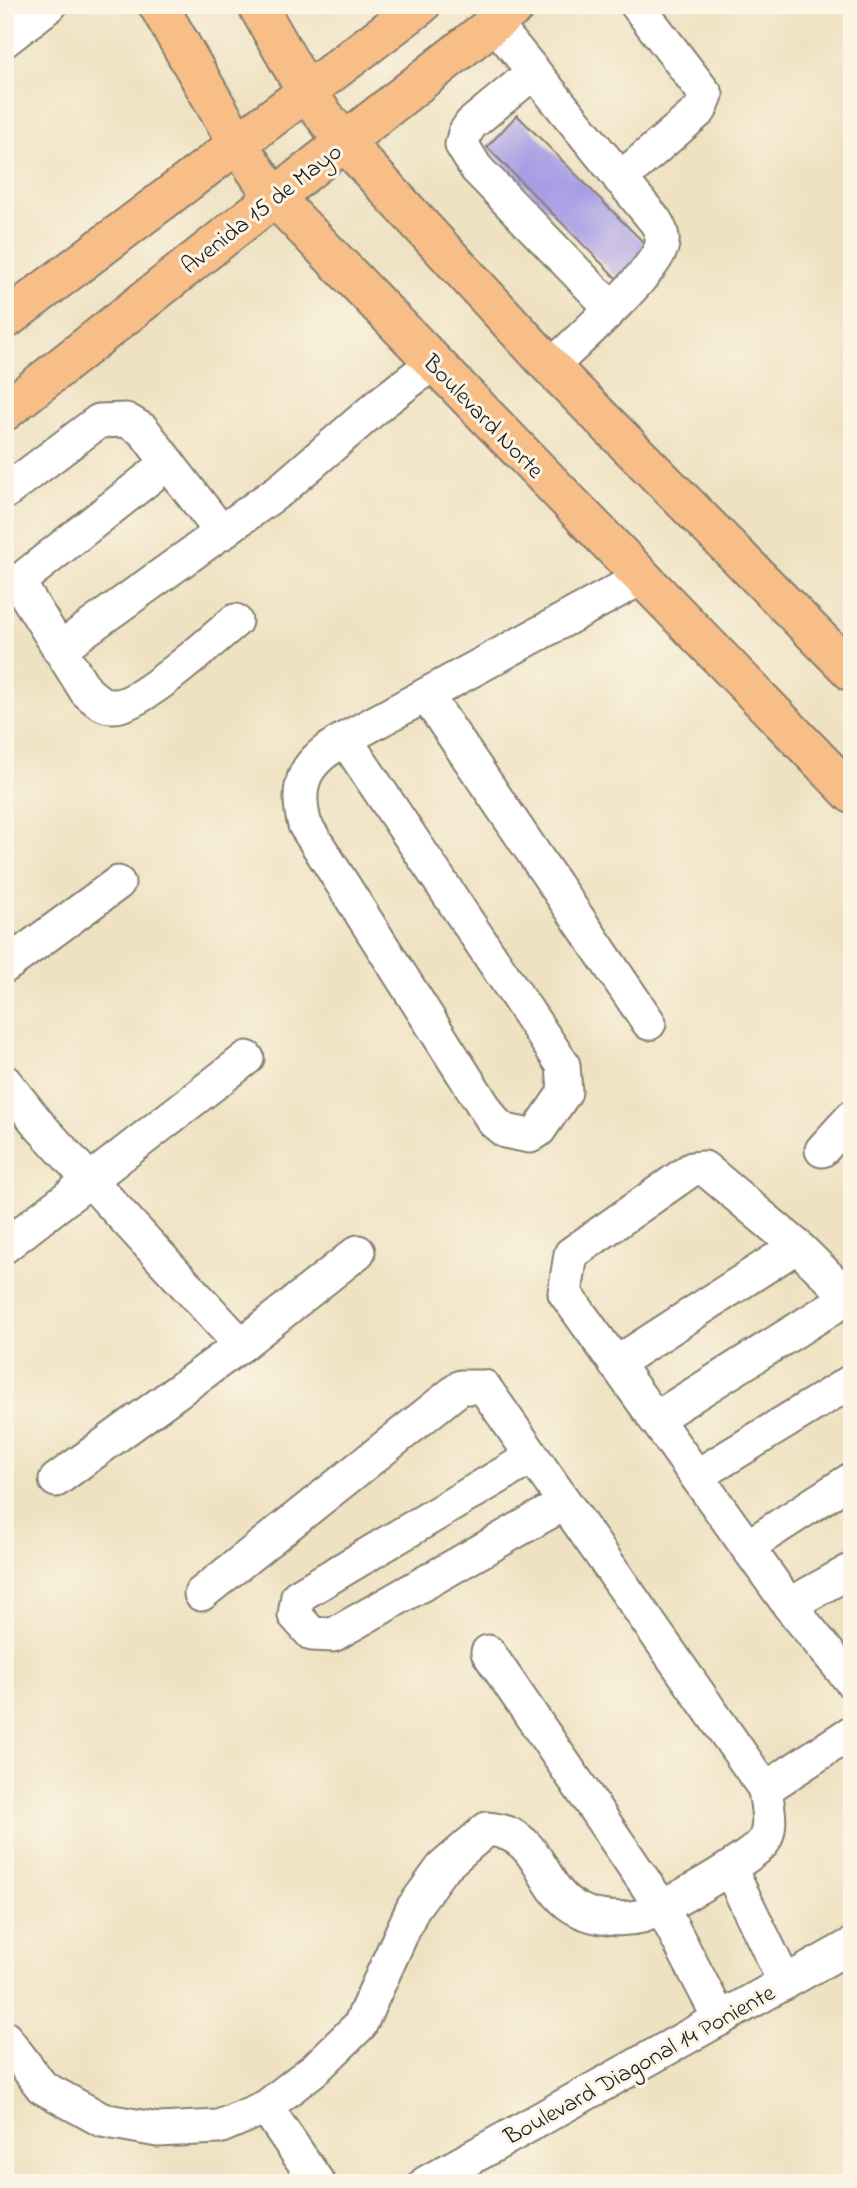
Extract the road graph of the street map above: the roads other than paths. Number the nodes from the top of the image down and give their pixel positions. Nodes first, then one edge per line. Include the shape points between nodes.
1 (50, 5) edge
2 (158, 5) edge
3 (257, 5) edge
4 (421, 5) edge
5 (637, 5) edge
6 (506, 14) edge
7 (5, 40) edge
8 (534, 72) junction
9 (307, 93) junction
10 (344, 142) junction
11 (239, 146) junction
12 (620, 178) junction
13 (274, 197) junction
14 (610, 307) junction
15 (5, 320) edge
16 (433, 363) junction
17 (551, 367) junction
18 (5, 411) edge
19 (168, 463) junction
20 (5, 492) edge
21 (222, 533) junction
22 (12, 574) edge
23 (641, 578) junction
24 (235, 621) dead end
25 (59, 649) junction
26 (852, 672) edge
27 (426, 695) junction
28 (345, 739) junction
29 (852, 794) edge
30 (118, 884) dead end
31 (5, 966) edge
32 (649, 1023) dead end
33 (247, 1058) dead end
34 (5, 1082) edge
35 (852, 1117) edge
36 (822, 1150) dead end
37 (88, 1180) junction
38 (5, 1246) edge
39 (797, 1246) junction
40 (358, 1252) dead end
41 (850, 1298) edge
42 (241, 1345) junction
43 (615, 1364) junction
44 (852, 1381) edge
45 (655, 1419) junction
46 (532, 1457) junction
47 (697, 1476) junction
48 (852, 1479) edge
49 (56, 1480) dead end
50 (565, 1503) junction
51 (747, 1547) junction
52 (852, 1570) edge
53 (201, 1594) dead end
54 (789, 1605) junction
55 (488, 1652) dead end
56 (845, 1664) edge
57 (852, 1732) edge
58 (765, 1789) junction
59 (730, 1868) junction
60 (661, 1906) junction
61 (852, 1945) edge
62 (785, 1983) junction
63 (720, 2019) junction
64 (5, 2038) edge
65 (266, 2107) junction
66 (318, 2183) edge
67 (426, 2183) edge

1 - 7 street
2 - 11 main road, Boulevard Norte
3 - 9 main road
4 - 9 main road
5 - 12 street via 706,95 700,110
6 - 8 street
6 - 10 main road, Avenida 15 de Mayo
8 - 12 street
8 - 14 street via 471,124 462,145 475,168
9 - 10 main road
9 - 11 main road
10 - 13 main road, Avenida 15 de Mayo
10 - 17 main road
11 - 13 main road, Boulevard Norte
11 - 15 main road
12 - 14 street via 656,222 663,239 643,275
13 - 16 main road, Boulevard Norte
13 - 18 main road, Avenida 15 de Mayo
14 - 17 street
16 - 21 street
16 - 23 main road, Boulevard Norte
17 - 26 main road
19 - 20 street via 144,430 126,419 99,421
19 - 21 street
19 - 22 street
21 - 25 street
22 - 25 street
23 - 27 street
23 - 29 main road, Boulevard Norte
24 - 25 street via 147,692 114,706 100,703 86,691
27 - 28 street
27 - 32 street
28 - 28 street via 310,764 299,803 305,825 494,1122 505,1131 530,1136 565,1092 563,1065
30 - 31 street
33 - 37 street
34 - 37 street
35 - 36 street
37 - 38 street
37 - 42 street
39 - 41 street
39 - 43 street
39 - 43 street via 704,1168 692,1168 571,1254 565,1293
40 - 42 street
41 - 45 street
42 - 49 street
43 - 45 street
44 - 47 street
45 - 47 street
46 - 50 street
46 - 50 street via 298,1596 295,1615 312,1634 333,1635
46 - 53 street via 484,1387 461,1387
47 - 51 street
48 - 51 street
50 - 58 street
51 - 54 street
52 - 54 street
54 - 56 street
55 - 60 street
57 - 58 street
58 - 59 street via 769,1827 764,1844
59 - 60 street
59 - 62 street
60 - 63 street
60 - 65 street via 642,1915 612,1919 578,1909 555,1888 518,1837 506,1830 487,1829 442,1868 413,1908 360,2025
61 - 62 street, Boulevard Diagonal 14 Poniente
62 - 63 street, Boulevard Diagonal 14 Poniente
63 - 67 street, Boulevard Diagonal 14 Poniente
64 - 65 street via 42,2087 102,2120 158,2130 219,2127
65 - 66 street

